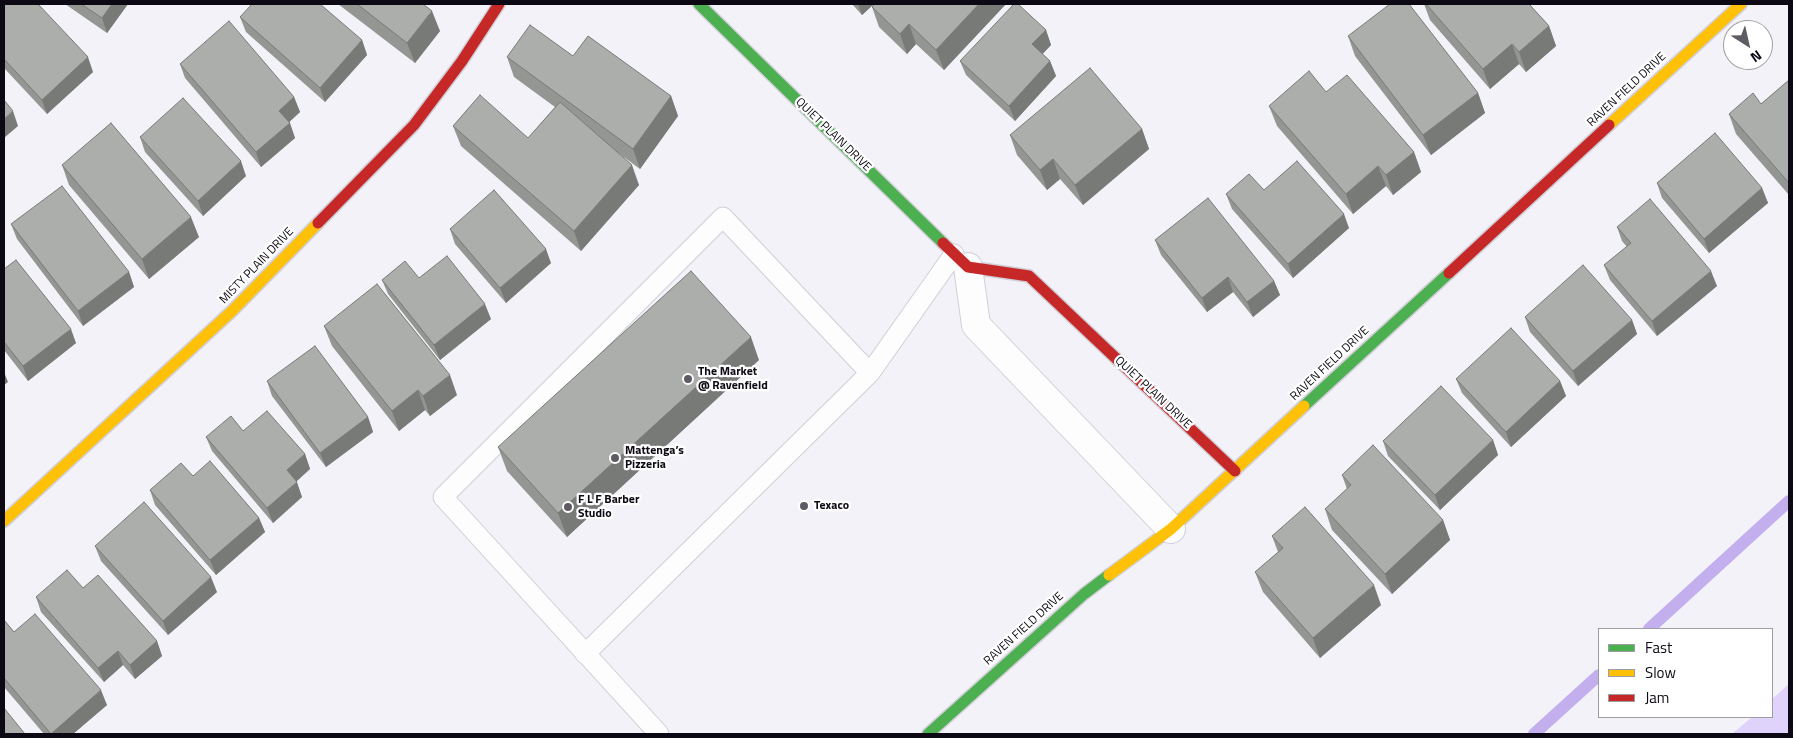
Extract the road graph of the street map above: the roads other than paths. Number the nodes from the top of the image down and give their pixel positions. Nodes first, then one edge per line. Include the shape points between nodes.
1 (499, 4) edge
2 (699, 4) edge
3 (1741, 4) edge
4 (961, 260) junction
5 (870, 373) junction
6 (1234, 471) junction
7 (4, 521) edge
8 (1171, 529) junction
9 (585, 654) junction
10 (658, 734) edge
11 (928, 734) edge

1 - 7 street, MISTY PLAIN DRIVE via 414,125 232,311
2 - 4 street, QUIET PLAIN DRIVE
3 - 6 street, RAVEN FIELD DRIVE
4 - 5 lane
4 - 6 street, QUIET PLAIN DRIVE via 1029,276
4 - 8 street via 976,325
5 - 9 lane
5 - 9 lane via 723,217 443,497
6 - 8 street, RAVEN FIELD DRIVE
8 - 11 street, RAVEN FIELD DRIVE via 1084,594
9 - 10 lane

